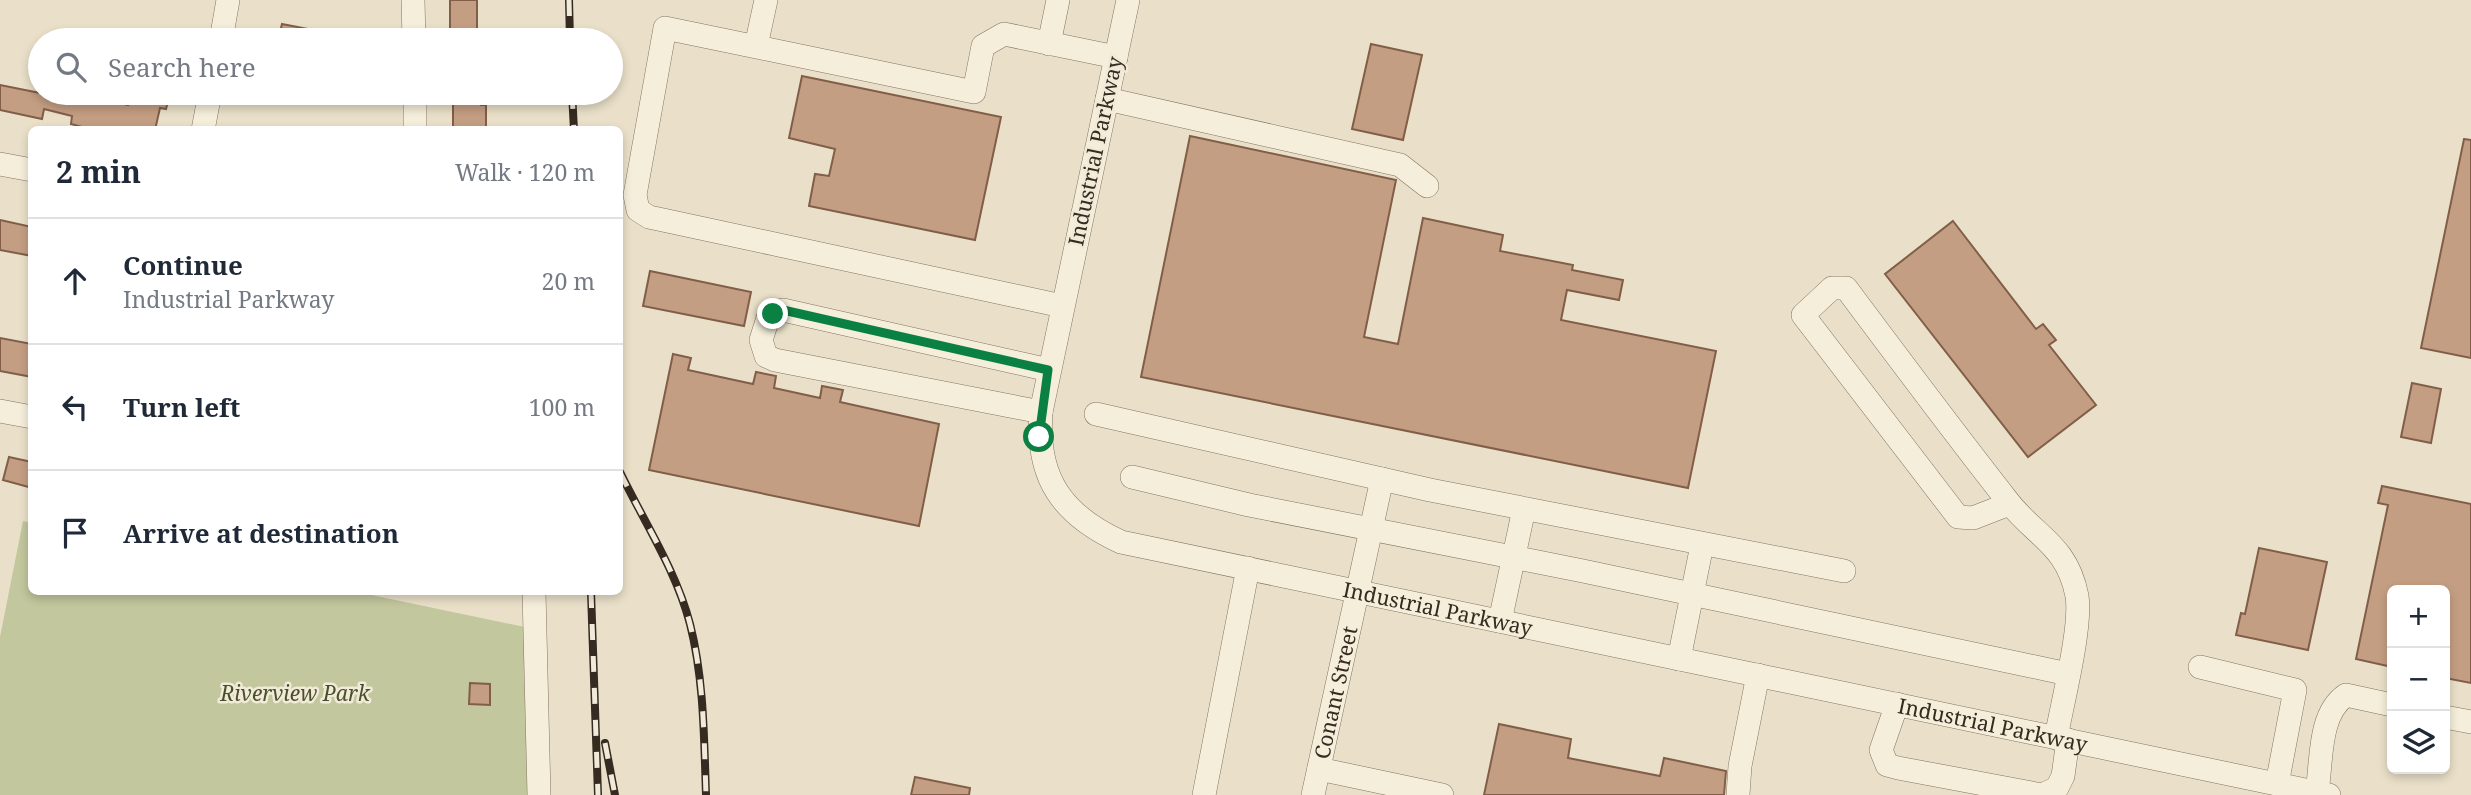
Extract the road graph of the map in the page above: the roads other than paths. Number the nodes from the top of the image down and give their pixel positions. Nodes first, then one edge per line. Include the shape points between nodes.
1 (228, 0) edge
2 (413, 0) edge
3 (766, 0) edge
4 (1058, 0) edge
5 (1128, 0) edge
6 (222, 28) edge
7 (414, 28) edge
8 (1049, 44) junction
9 (756, 46) junction
10 (1116, 57) junction
11 (1107, 99) junction
12 (208, 105) edge
13 (415, 105) edge
14 (204, 126) edge
15 (415, 126) edge
16 (0, 164) edge
17 (28, 169) edge
18 (1427, 186) dead end
19 (1062, 306) junction
20 (1048, 370) junction
21 (0, 411) edge
22 (1041, 412) junction
23 (1096, 414) dead end
24 (28, 416) edge
25 (1132, 477) dead end
26 (1382, 479) junction
27 (2009, 503) junction
28 (1524, 509) junction
29 (1371, 529) junction
30 (1702, 545) junction
31 (1513, 557) junction
32 (1248, 568) junction
33 (1844, 571) dead end
34 (1356, 591) junction
35 (1692, 594) junction
36 (534, 595) edge
37 (1500, 621) junction
38 (1679, 659) junction
39 (2200, 667) dead end
40 (2068, 674) junction
41 (1758, 675) junction
42 (1898, 704) junction
43 (2387, 704) edge
44 (2450, 717) edge
45 (2471, 722) edge
46 (2062, 739) junction
47 (1318, 769) junction
48 (2277, 784) junction
49 (2323, 794) edge
50 (539, 795) edge
51 (1204, 795) edge
52 (1313, 795) edge
53 (1442, 795) edge
54 (1738, 795) edge
55 (2042, 795) edge

1 - 6 street
2 - 7 street
3 - 9 street
4 - 8 street
5 - 10 street, Industrial Parkway
8 - 9 street via 1004,34 983,46 974,92
8 - 10 street
9 - 19 street via 665,28 635,195 638,210 649,217
10 - 11 street, Industrial Parkway
11 - 18 street via 1400,165
11 - 19 street, Industrial Parkway
12 - 14 street
13 - 15 street
16 - 17 street
19 - 20 street, Industrial Parkway
20 - 22 street, Industrial Parkway
20 - 22 street via 783,310 768,318 761,340 766,356 775,360
21 - 24 street
22 - 32 street, Industrial Parkway via 1039,437 1047,473 1061,498 1087,525 1121,542
23 - 26 street
25 - 29 street
26 - 28 street
26 - 29 street, Conant Street
27 - 27 street via 1846,288 1832,288 1803,315 1958,517 1973,518
27 - 40 street via 2068,565 2077,599
28 - 30 street
28 - 31 street
29 - 31 street
29 - 34 street, Conant Street
30 - 33 street
30 - 35 street
31 - 35 street
31 - 37 street
32 - 34 street, Industrial Parkway
32 - 51 street
34 - 37 street, Industrial Parkway
34 - 47 street, Conant Street
35 - 38 street
35 - 40 street
36 - 50 street
37 - 38 street, Industrial Parkway
38 - 41 street, Industrial Parkway
39 - 48 street via 2295,690
40 - 46 street
41 - 42 street, Industrial Parkway
41 - 54 street
42 - 46 street, Industrial Parkway
42 - 55 street via 1881,750 1887,765
43 - 49 street via 2346,695 2333,704 2326,723
44 - 45 street
46 - 48 street, Industrial Parkway
46 - 55 street via 2063,776 2057,789
47 - 52 street, Conant Street
47 - 53 street
48 - 49 street, Industrial Parkway

